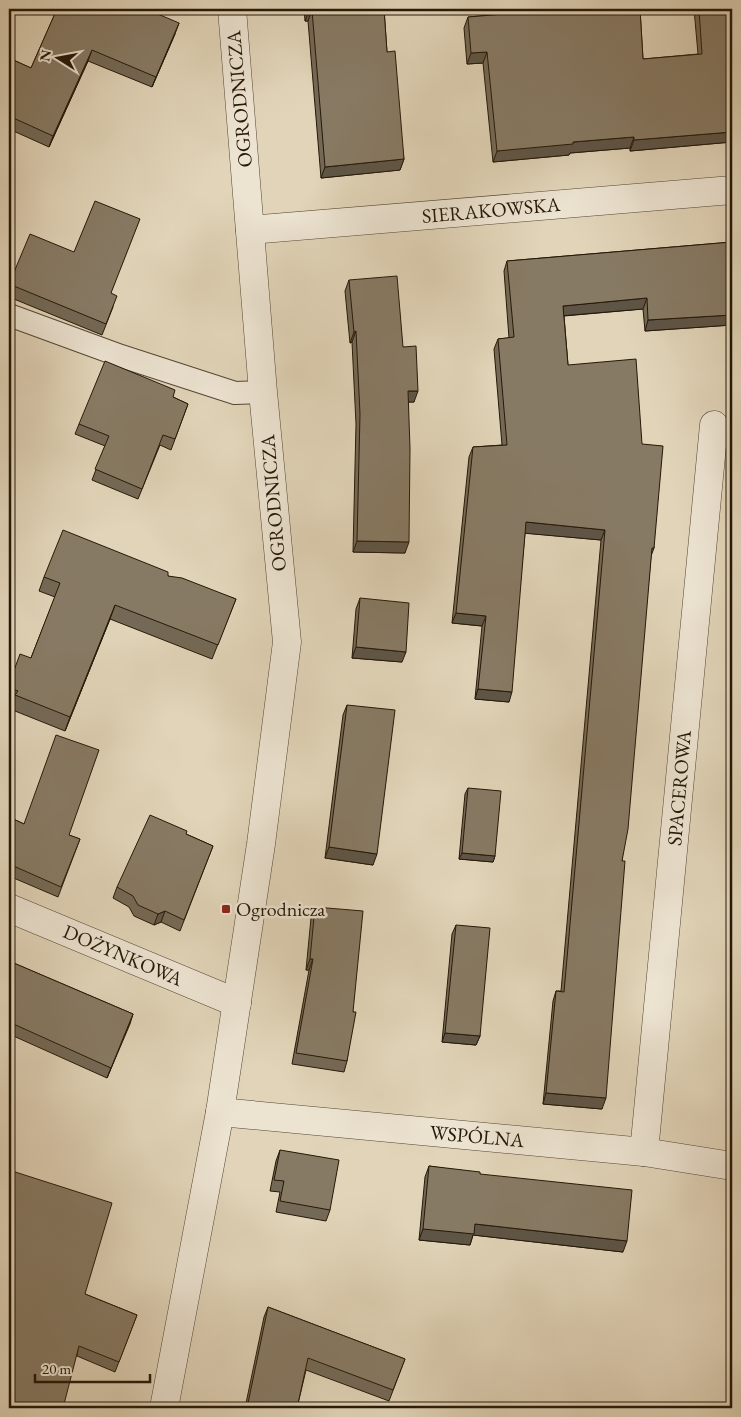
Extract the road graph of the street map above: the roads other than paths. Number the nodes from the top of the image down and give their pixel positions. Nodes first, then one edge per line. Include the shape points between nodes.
1 (232, 9) edge
2 (732, 190) edge
3 (250, 230) junction
4 (9, 315) edge
5 (263, 392) junction
6 (714, 425) dead end
7 (9, 908) edge
8 (237, 1003) junction
9 (220, 1112) junction
10 (644, 1152) junction
11 (732, 1166) edge
12 (164, 1408) edge

1 - 3 street, OGRODNICZA
2 - 3 street, SIERAKOWSKA
3 - 5 street, OGRODNICZA
4 - 5 lane via 121,356 235,392
5 - 8 street, OGRODNICZA via 287,642
6 - 10 street, SPACEROWA
7 - 8 street, DOŻYNKOWA
8 - 9 street, OGRODNICZA
9 - 10 street, WSPÓLNA
9 - 12 street, OGRODNICZA
10 - 11 street, WSPÓLNA

